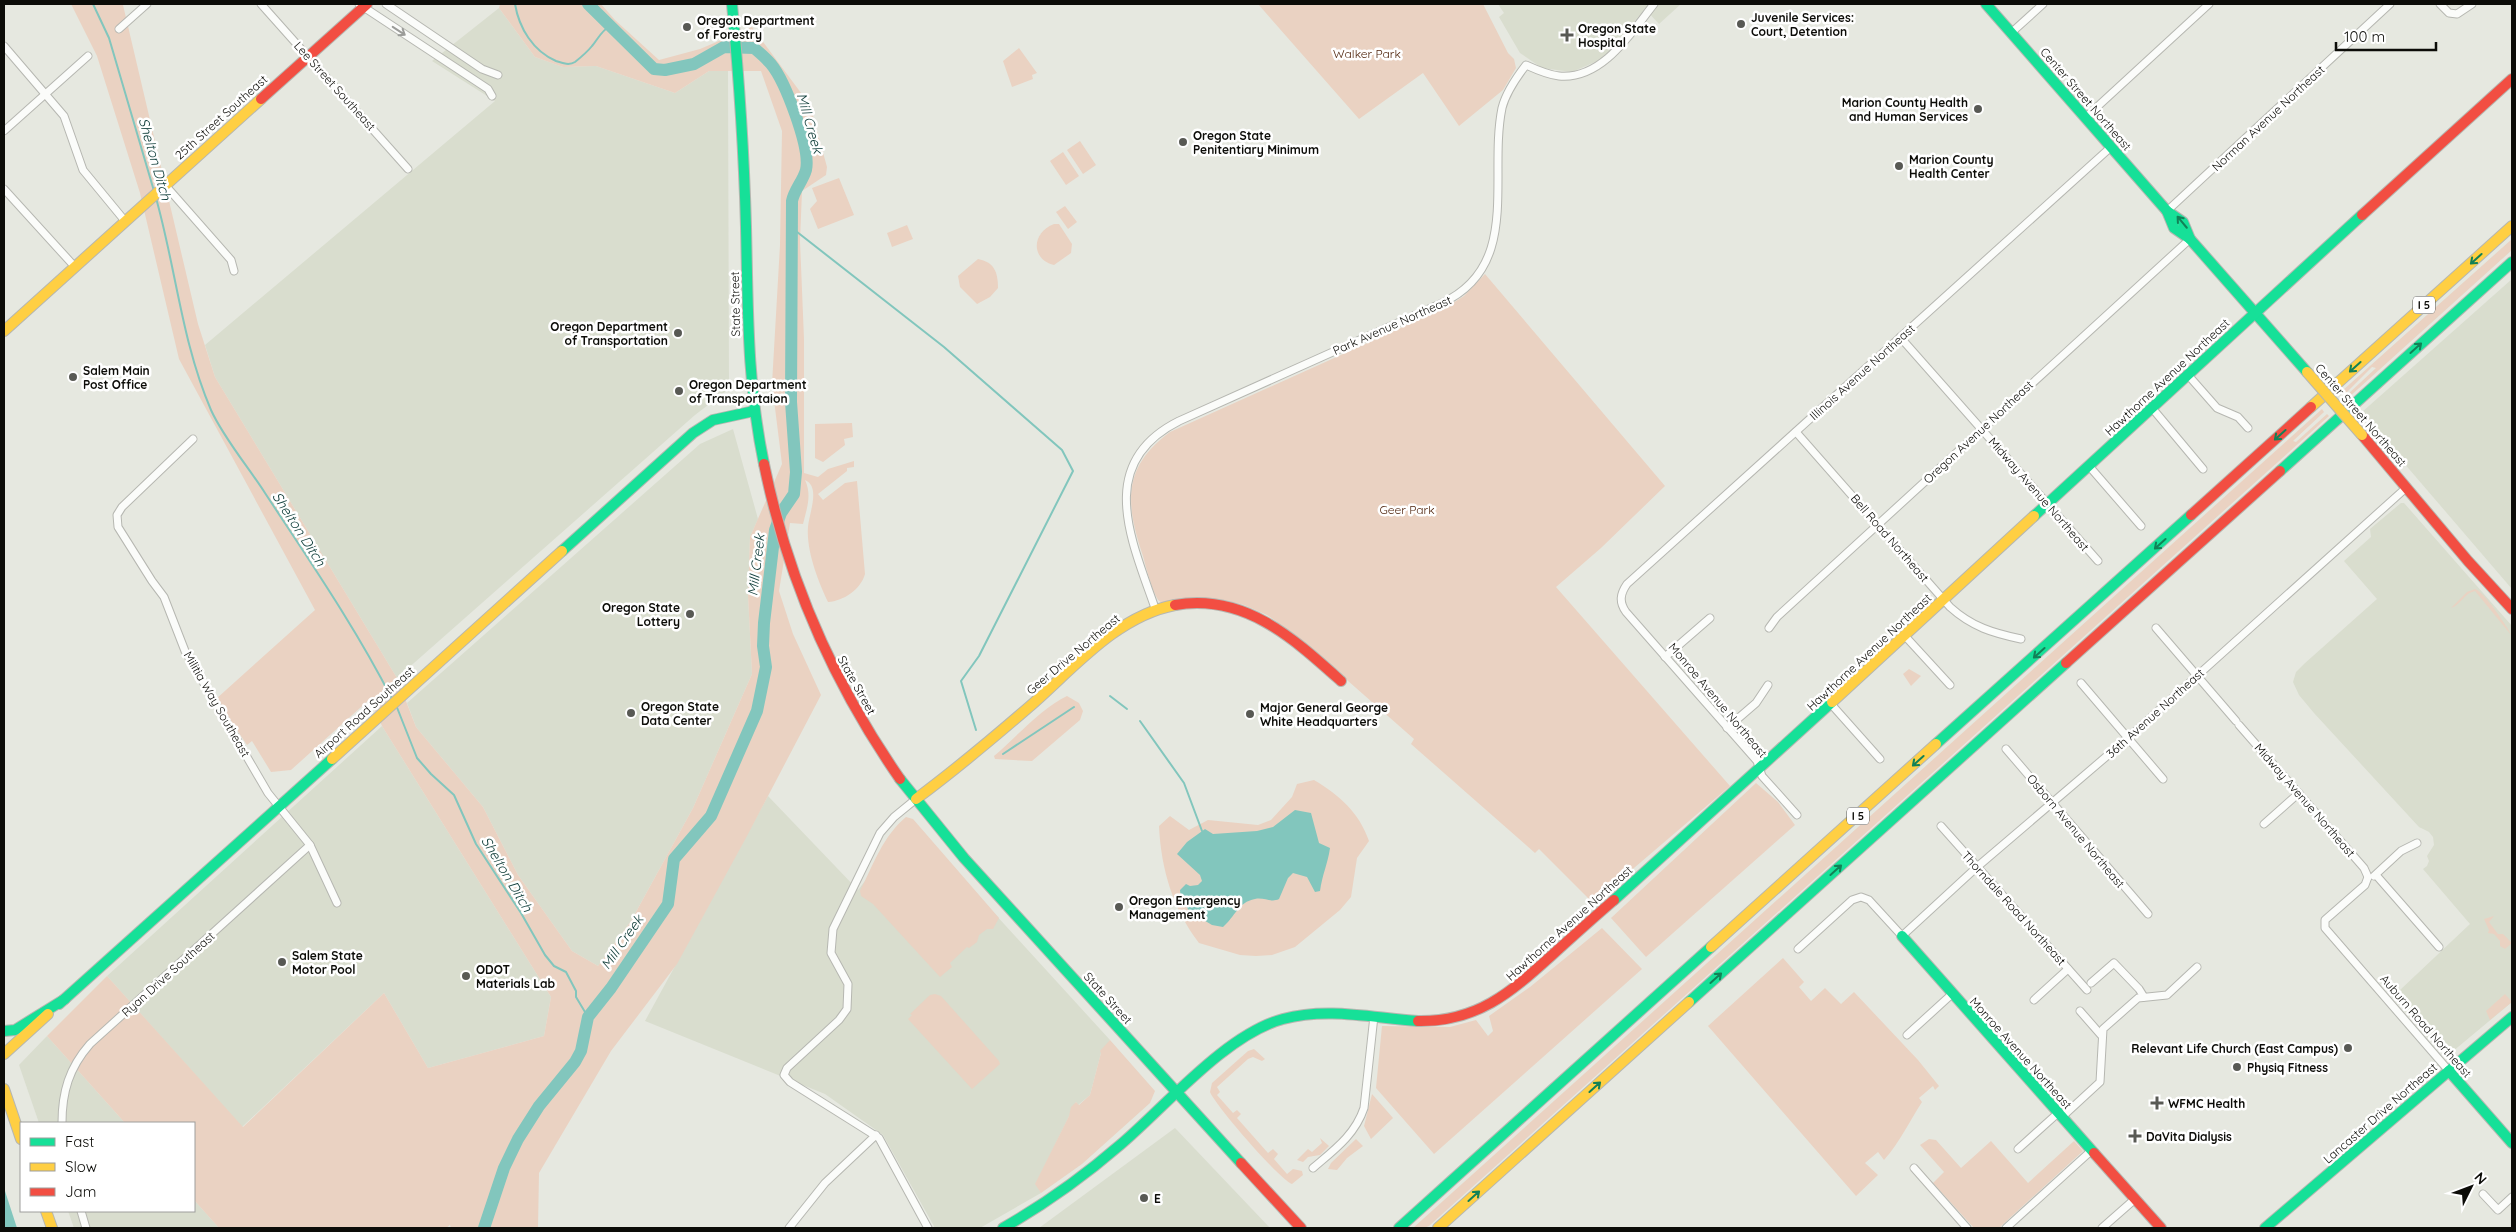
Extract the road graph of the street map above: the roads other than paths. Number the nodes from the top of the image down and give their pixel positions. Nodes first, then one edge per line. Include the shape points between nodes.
1 (147, 4) edge
2 (261, 4) edge
3 (386, 4) edge
4 (732, 4) edge
5 (1654, 4) edge
6 (1986, 4) edge
7 (2043, 4) edge
8 (2209, 4) edge
9 (2390, 4) edge
10 (2440, 4) edge
11 (2472, 4) edge
12 (363, 5) edge
13 (118, 29) dead end
14 (2011, 33) junction
15 (4, 46) edge
16 (88, 56) dead end
17 (308, 56) junction
18 (498, 74) dead end
19 (2512, 79) edge
20 (46, 93) junction
21 (492, 96) dead end
22 (2085, 118) junction
23 (4, 130) edge
24 (2111, 147) junction
25 (408, 169) dead end
26 (165, 185) junction
27 (4, 189) edge
28 (2167, 211) junction
29 (125, 221) junction
30 (2512, 226) edge
31 (2190, 239) junction
32 (2512, 262) edge
33 (75, 267) junction
34 (234, 272) dead end
35 (2256, 312) junction
36 (4, 331) edge
37 (1900, 337) junction
38 (2188, 375) junction
39 (2152, 408) junction
40 (754, 411) junction
41 (2248, 428) dead end
42 (1981, 429) junction
43 (1796, 432) junction
44 (193, 439) dead end
45 (2089, 466) junction
46 (2203, 469) dead end
47 (2407, 487) junction
48 (2048, 504) junction
49 (1879, 524) junction
50 (2141, 526) dead end
51 (2098, 561) dead end
52 (1944, 600) junction
53 (1621, 602) joint
54 (2512, 609) edge
55 (1156, 611) junction
56 (1710, 618) dead end
57 (1769, 628) dead end
58 (2156, 628) dead end
59 (1905, 636) junction
60 (2021, 639) dead end
61 (1666, 657) junction
62 (2198, 676) junction
63 (1341, 681) dead end
64 (2081, 683) dead end
65 (1768, 685) dead end
66 (1950, 685) dead end
67 (1831, 704) junction
68 (1727, 728) junction
69 (2128, 738) junction
70 (2006, 749) dead end
71 (1880, 759) dead end
72 (1760, 769) junction
73 (2163, 779) dead end
74 (2299, 793) junction
75 (916, 799) junction
76 (2052, 803) junction
77 (278, 806) junction
78 (1797, 815) dead end
79 (2264, 824) dead end
80 (1941, 826) dead end
81 (2417, 843) dead end
82 (310, 845) junction
83 (1976, 867) junction
84 (2372, 876) junction
85 (337, 903) dead end
86 (2148, 914) dead end
87 (1902, 936) junction
88 (2439, 946) dead end
89 (1798, 949) dead end
90 (2197, 967) dead end
91 (2068, 969) junction
92 (2091, 983) dead end
93 (2087, 990) dead end
94 (1952, 994) junction
95 (2144, 997) junction
96 (65, 999) junction
97 (2034, 1000) dead end
98 (2080, 1011) dead end
99 (1374, 1016) junction
100 (2512, 1017) edge
101 (4, 1032) edge
102 (1907, 1035) dead end
103 (2102, 1035) junction
104 (4, 1054) edge
105 (2449, 1071) junction
106 (4, 1089) edge
107 (1177, 1094) junction
108 (2060, 1115) junction
109 (4, 1118) edge
110 (62, 1122) edge
111 (876, 1135) junction
112 (20, 1136) edge
113 (2512, 1143) edge
114 (2018, 1150) dead end
115 (2092, 1150) junction
116 (1313, 1168) dead end
117 (1914, 1168) dead end
118 (2483, 1194) dead end
119 (2512, 1197) edge
120 (2135, 1198) junction
121 (46, 1212) edge
122 (80, 1212) edge
123 (52, 1228) edge
124 (86, 1228) edge
125 (789, 1228) edge
126 (928, 1228) edge
127 (1003, 1228) edge
128 (1301, 1228) edge
129 (1399, 1228) edge
130 (1438, 1228) edge
131 (1967, 1228) edge
132 (2006, 1228) edge
133 (2102, 1228) edge
134 (2161, 1228) edge
135 (2265, 1228) edge

1 - 13 street
2 - 17 street, Lee Street Southeast
3 - 18 street via 482,69
4 - 40 main road, State Street via 743,142
5 - 55 street, Park Avenue Northeast via 1599,65 1569,76 1548,74 1526,65 1512,85 1502,109 1494,238 1486,261 1470,284 1442,304 1179,421 1161,431 1147,445 1131,470 1125,505 1129,530
6 - 14 main road, Center Street Northeast
7 - 14 street
8 - 22 street
9 - 28 street, Norman Avenue Northeast
10 - 11 street via 2449,13 2457,14
12 - 17 main road, 25th Street Southeast
12 -> 21 street via 488,89
14 - 22 main road, Center Street Northeast
15 - 20 street
16 - 20 street
17 - 25 street, Lee Street Southeast
17 - 26 main road, 25th Street Southeast
19 - 35 main road, Hawthorne Avenue Northeast
20 - 23 street
20 - 29 street via 64,116 83,170
22 - 24 main road, Center Street Northeast
24 - 28 main road, Center Street Northeast
24 - 37 street, Illinois Avenue Northeast
26 - 29 main road, 25th Street Southeast
26 - 34 street via 232,260
27 - 33 street
28 - 31 main road, Center Street Northeast via 2168,221 2180,235
29 - 33 main road, 25th Street Southeast
30 -> 129 main road, I 5
31 - 35 main road, Center Street Northeast
31 - 42 street, Oregon Avenue Northeast
130 -> 32 main road, I 5
33 - 36 main road, 25th Street Southeast
35 - 38 main road, Hawthorne Avenue Northeast
35 - 47 main road, Center Street Northeast, bridge
37 - 42 street, Midway Avenue Northeast
37 - 43 street, Illinois Avenue Northeast
38 - 39 main road, Hawthorne Avenue Northeast
38 - 41 street via 2217,408 2238,417
39 - 45 main road, Hawthorne Avenue Northeast
39 - 46 street
40 - 75 main road, State Street via 770,495 787,557 808,615 869,733
40 - 77 main road, Airport Road Southeast via 721,417 697,430
42 - 48 street, Midway Avenue Northeast
42 - 49 street, Oregon Avenue Northeast
43 - 49 street, Bell Road Northeast
43 - 53 street, Illinois Avenue Northeast via 1627,584 1621,594
44 - 77 street, Militia Way Southeast via 122,507 118,527 164,597 185,652
45 - 48 main road, Hawthorne Avenue Northeast
45 - 50 street
47 - 54 main road, Center Street Northeast
47 - 62 street, 36th Avenue Northeast
48 - 51 street, Midway Avenue Northeast
48 - 52 main road, Hawthorne Avenue Northeast
49 - 52 street, Bell Road Northeast
49 - 57 street, Oregon Avenue Northeast
52 - 59 main road, Hawthorne Avenue Northeast
52 - 60 street, Bell Road Northeast via 1975,626
53 - 61 street, Monroe Avenue Northeast
55 - 63 main road, Geer Drive Northeast via 1194,603 1246,612 1280,630
55 - 75 main road, Geer Drive Northeast via 1113,634 991,740
56 - 61 street
58 - 62 street, Midway Avenue Northeast
59 - 66 street
59 - 67 main road, Hawthorne Avenue Northeast
61 - 68 street, Monroe Avenue Northeast
62 - 69 street, 36th Avenue Northeast
62 - 74 street, Midway Avenue Northeast
64 - 69 street
65 - 68 street via 1756,702
67 - 71 street
67 - 72 main road, Hawthorne Avenue Northeast
68 - 72 street, Monroe Avenue Northeast via 1757,761
69 - 73 street
69 - 76 street, 36th Avenue Northeast
70 - 76 street, Osborn Avenue Northeast
72 - 78 street, Monroe Avenue Northeast via 1762,776
72 - 99 main road, Hawthorne Avenue Northeast via 1506,996 1477,1011 1439,1020
74 - 79 street
74 - 84 street, Midway Avenue Northeast
75 - 107 main road, State Street via 977,872
75 - 111 street via 880,833 832,929 831,953 848,984 847,1009 840,1020 787,1068 784,1075 790,1082
76 - 83 street, 36th Avenue Northeast
76 - 86 street, Osborn Avenue Northeast
77 - 82 street, Militia Way Southeast
77 - 96 main road, Airport Road Southeast
80 - 83 street, Thorndale Road Northeast
81 - 84 street via 2400,852
82 - 85 street, Militia Way Southeast
82 - 110 street, Ryan Drive Southeast via 90,1044 75,1063 68,1079
83 - 87 street, 36th Avenue Northeast
83 - 91 street, Thorndale Road Northeast
84 - 88 street, Midway Avenue Northeast
84 - 105 street, Auburn Road Northeast via 2324,924
87 - 89 street, Monroe Avenue Northeast via 1869,900 1861,897 1852,900
87 - 94 main road, Monroe Avenue Northeast
90 - 95 street via 2167,995
91 - 93 street, Thorndale Road Northeast
91 - 97 street
92 - 95 street via 2114,963
94 - 102 street
94 - 108 main road, Monroe Avenue Northeast
95 - 103 street via 2136,1000 2103,1030
96 - 101 main road via 15,1030
96 - 104 main road, Airport Road Southeast
98 - 103 street
99 - 107 main road, Hawthorne Avenue Northeast via 1312,1012 1268,1023 1233,1043
99 - 116 street via 1360,1120 1345,1140
100 - 105 main road, Lancaster Drive Northeast
103 - 108 street via 2100,1082
105 - 113 main road, Auburn Road Northeast
105 - 135 main road, Lancaster Drive Northeast
106 - 112 main road
107 - 127 main road, Hawthorne Avenue Northeast via 1101,1163
107 - 128 main road, State Street
108 - 114 street
108 - 115 main road, Monroe Avenue Northeast
109 - 112 main road
111 - 125 street via 825,1183
111 - 126 street via 884,1144
115 - 120 main road, Monroe Avenue Northeast
115 - 132 street
117 - 131 street
118 - 119 street via 2498,1210
120 - 133 street
120 - 134 main road, Monroe Avenue Northeast
121 - 123 main road
122 - 124 street

